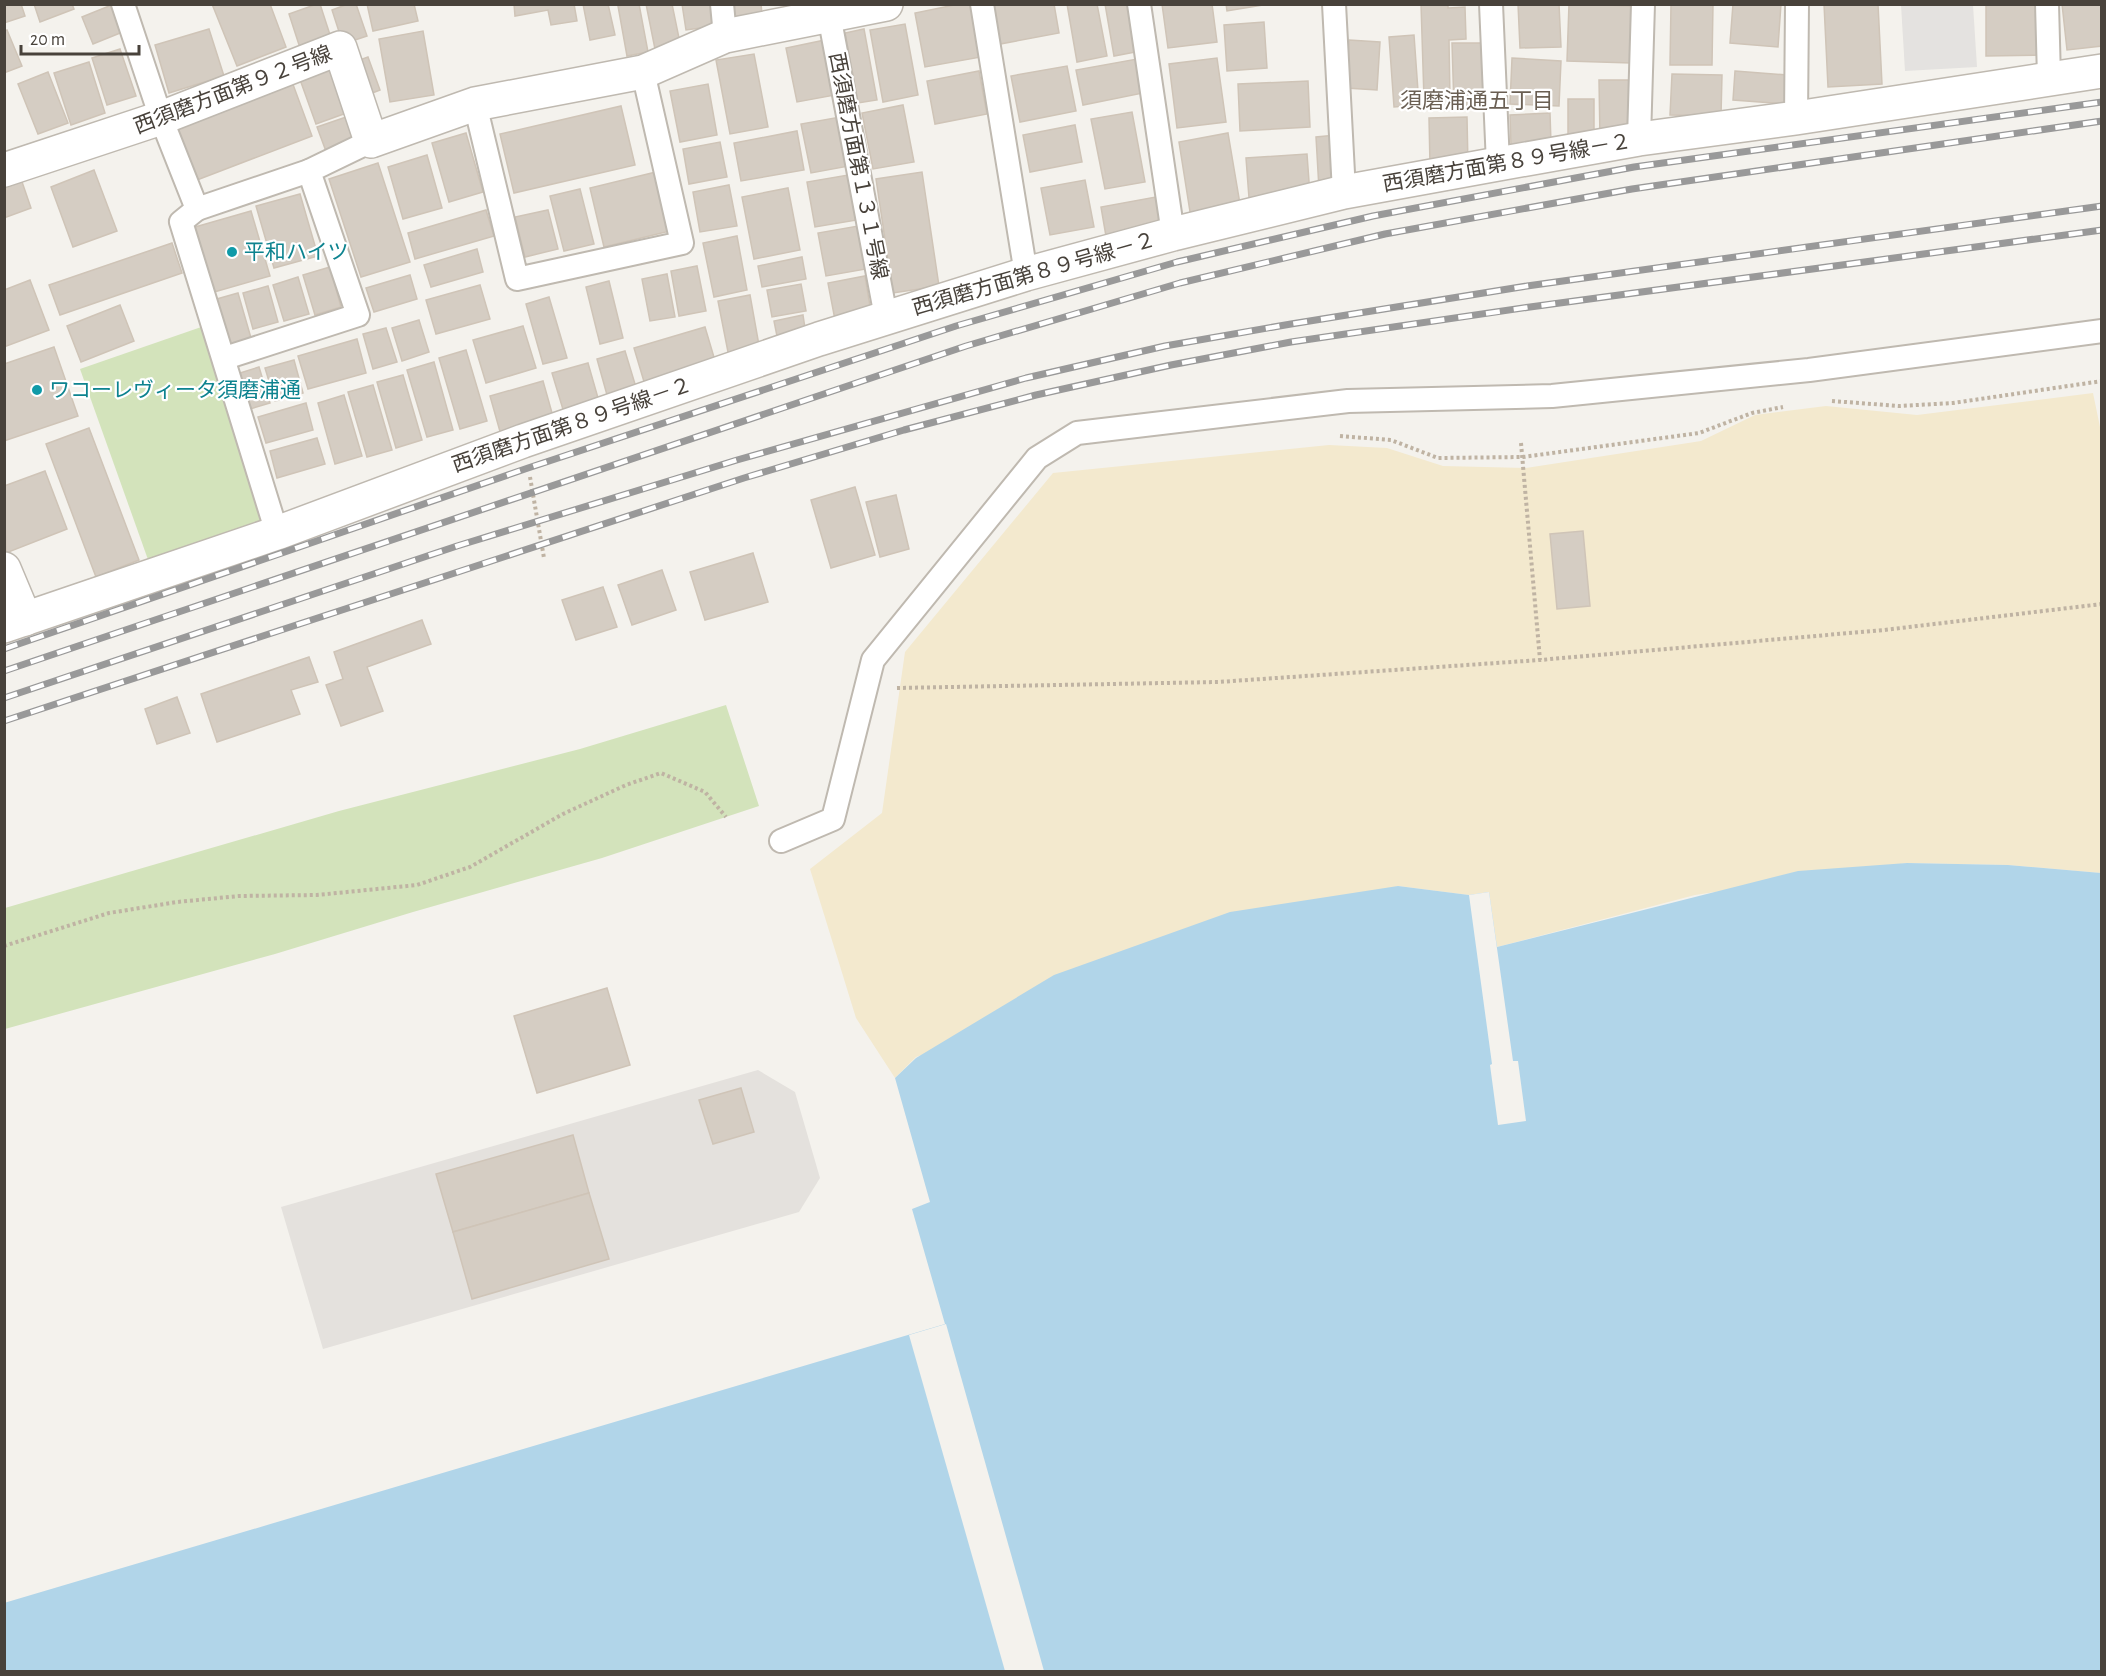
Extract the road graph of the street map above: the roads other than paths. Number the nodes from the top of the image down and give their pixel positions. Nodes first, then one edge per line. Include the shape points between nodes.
1 (123, 4) edge
2 (886, 4) edge
3 (982, 4) edge
4 (1139, 4) edge
5 (1334, 4) edge
6 (1491, 4) edge
7 (1643, 4) edge
8 (1797, 4) edge
9 (2047, 4) edge
10 (829, 15) junction
11 (723, 20) edge
12 (2102, 71) edge
13 (643, 72) junction
14 (2049, 78) junction
15 (475, 104) junction
16 (161, 118) junction
17 (1796, 118) junction
18 (1639, 139) junction
19 (371, 141) junction
20 (1498, 164) junction
21 (4, 170) edge
22 (309, 171) junction
23 (1344, 192) junction
24 (197, 209) junction
25 (1173, 234) junction
26 (1026, 274) junction
27 (886, 317) junction
28 (2102, 331) edge
29 (225, 358) junction
30 (277, 533) junction
31 (4, 569) edge
32 (15, 622) edge
33 (781, 841) dead end

1 - 16 lane
2 - 10 street
3 - 26 lane
4 - 25 lane
5 - 23 lane
6 - 20 lane
7 - 18 lane
8 - 17 lane
9 - 14 lane
10 - 11 street
10 - 27 lane, 西須磨方面第１３１号線
11 - 13 street
12 - 14 street, 西須磨方面第８９号線－２
13 - 15 street
13 - 15 lane via 682,243 517,279
14 - 17 street, 西須磨方面第８９号線－２
15 - 19 street
16 - 19 street, 西須磨方面第９２号線 via 340,48
16 - 21 street, 西須磨方面第９２号線
16 - 24 lane
17 - 18 street, 西須磨方面第８９号線－２
18 - 20 street, 西須磨方面第８９号線－２
19 - 22 lane
20 - 23 street, 西須磨方面第８９号線－２
22 - 24 lane
22 - 29 lane via 358,315
23 - 25 street, 西須磨方面第８９号線－２
24 - 29 lane via 181,222
25 - 26 street, 西須磨方面第８９号線－２
26 - 27 street, 西須磨方面第８９号線－２
27 - 30 street, 西須磨方面第８９号線－２ via 523,441
28 - 33 lane via 1809,370 1576,394 1348,400 1077,434 1036,458 873,660 832,819
29 - 30 lane
30 - 32 street, 西須磨方面第８９号線－２
31 - 32 street

